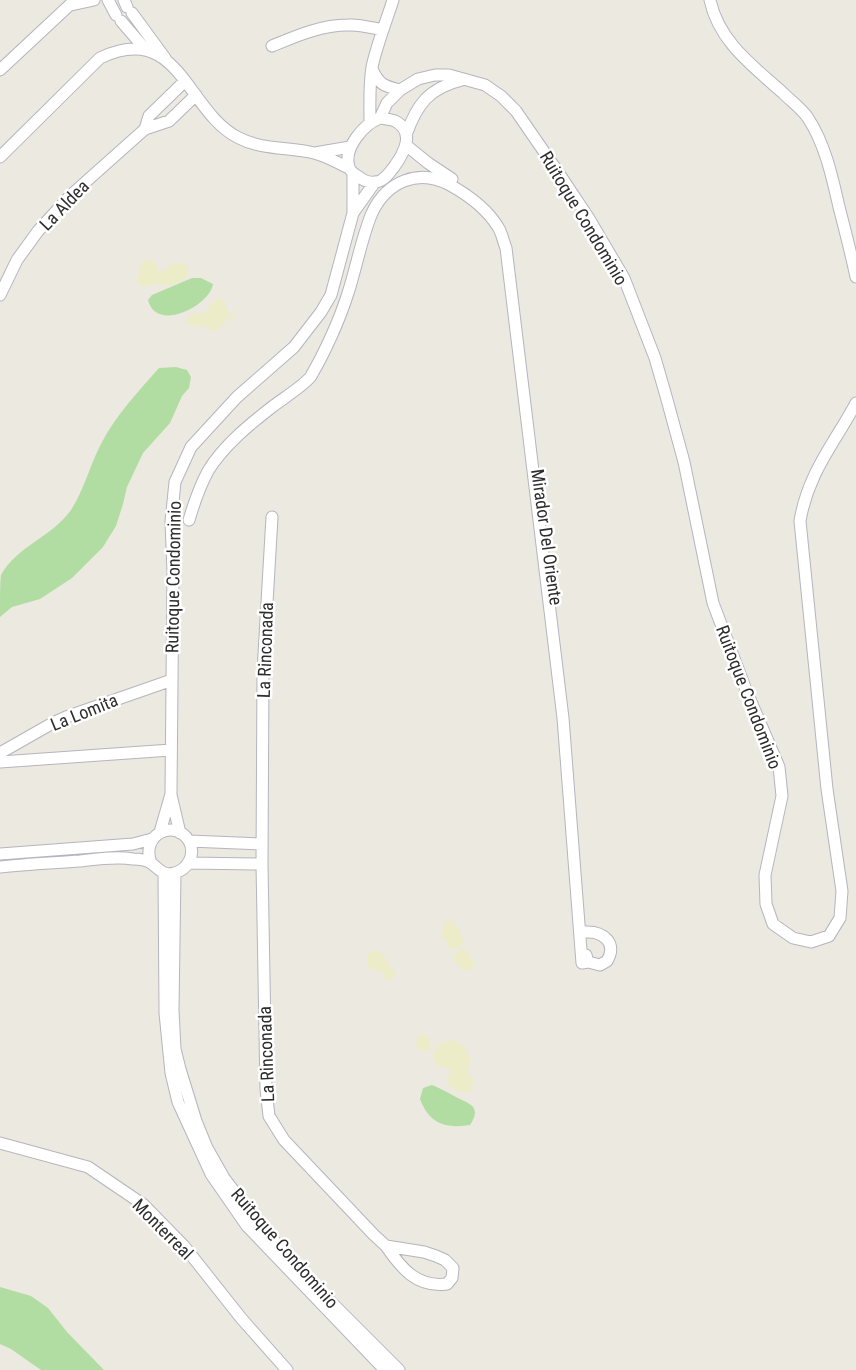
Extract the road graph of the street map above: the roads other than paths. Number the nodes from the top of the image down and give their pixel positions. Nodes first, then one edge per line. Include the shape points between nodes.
1 (94, 0) edge
2 (108, 0) edge
3 (393, 0) edge
4 (710, 0) edge
5 (73, 3) edge
6 (128, 7) edge
7 (383, 30) junction
8 (272, 46) dead end
9 (146, 50) junction
10 (166, 59) junction
11 (372, 69) junction
12 (0, 70) edge
13 (186, 80) junction
14 (463, 80) junction
15 (400, 90) junction
16 (196, 95) junction
17 (375, 120) junction
18 (145, 129) junction
19 (407, 140) junction
20 (350, 147) junction
21 (315, 153) junction
22 (0, 157) edge
23 (351, 170) junction
24 (389, 174) junction
25 (443, 174) junction
26 (376, 182) junction
27 (353, 213) junction
28 (856, 277) edge
29 (0, 295) edge
30 (856, 403) edge
31 (272, 517) dead end
32 (189, 520) dead end
33 (172, 680) junction
34 (171, 750) junction
35 (0, 753) edge
36 (0, 762) edge
37 (170, 794) junction
38 (180, 833) junction
39 (156, 836) junction
40 (189, 841) junction
41 (262, 844) junction
42 (0, 854) edge
43 (151, 863) junction
44 (189, 863) junction
45 (262, 864) junction
46 (0, 867) edge
47 (170, 873) junction
48 (585, 932) junction
49 (588, 962) junction
50 (0, 1143) edge
51 (386, 1246) junction
52 (287, 1370) edge
53 (385, 1370) edge
54 (399, 1370) edge

1 - 5 street
2 - 9 street via 118,18
3 - 7 street
4 - 28 street via 724,35 750,64 807,116 819,138 830,168
5 - 12 street
6 - 10 street
7 - 8 street via 349,24 325,27
7 - 11 street
9 - 10 street
9 - 22 street via 116,50 100,58
10 - 13 street
11 - 15 street via 377,80 389,88
11 - 17 street via 370,105
13 - 16 street
13 - 18 street, La Aldea via 149,116
14 - 15 street, Ruitoque Condominio via 435,75 418,79
14 - 19 street, Ruitoque Condominio via 436,89 425,99 416,110
14 - 30 street, Ruitoque Condominio via 485,85 516,112 588,217 624,278 655,358 674,424 713,604 779,767 782,796 765,875 766,904 774,924 793,938 811,942 829,936 840,918 842,891 827,789 800,521 811,479
15 - 17 street, Ruitoque Condominio
16 - 18 street, La Aldea via 169,121
16 - 21 street via 223,128 240,139
17 - 19 street via 394,121 401,126
17 - 20 street, Ruitoque Condominio
18 - 29 street, La Aldea via 71,195 38,231
19 - 24 street, Ruitoque Condominio
19 - 25 street
20 - 21 street
20 - 23 street, Ruitoque Condominio via 348,159
21 - 23 street
23 - 26 street via 364,181
23 - 27 street, Ruitoque Condominio
24 - 25 street, Ruitoque Condominio via 422,170
24 - 26 street, Ruitoque Condominio
25 - 48 street, Mirador Del Oriente via 471,190 494,209 506,228 510,248 572,723
26 - 27 street, Ruitoque Condominio
27 - 33 street, Ruitoque Condominio via 331,295 321,312 294,347 237,397 191,447 175,482 171,522
31 - 41 street, La Rinconada via 263,671
32 - 49 street via 209,469 228,446 310,378 345,301 372,213 384,196 410,178 428,177 456,188 480,205 499,227 506,248 564,718 582,963
33 - 34 street, Ruitoque Condominio
33 - 35 street, La Lomita via 66,717
34 - 36 street, La Lomita
34 - 37 street, Ruitoque Condominio
37 - 38 street, Ruitoque Condominio
37 - 39 street, Ruitoque Condominio
38 - 39 street via 173,830
38 - 40 street
39 - 42 street via 132,844
39 - 43 street, Ruitoque Condominio via 148,851
40 - 41 street
40 - 44 street via 192,852
41 - 45 street, La Rinconada
43 - 46 street via 128,858
43 - 47 street via 159,871
44 - 45 street
44 - 47 street via 185,868
45 - 51 street, La Rinconada via 269,1116 284,1140
47 - 53 street, Ruitoque Condominio via 165,1013 171,1073 178,1102 211,1174 248,1226
47 - 54 street, Ruitoque Condominio via 175,1049 207,1148 224,1178 256,1220 305,1276
48 - 49 street, Mirador Del Oriente
48 - 49 street via 599,934 611,945 607,961 600,965
50 - 52 street, Monterreal via 88,1168 144,1205 184,1246
51 - 51 street, La Rinconada via 424,1252 445,1260 453,1268 452,1278 447,1284 436,1285 412,1275 401,1267

